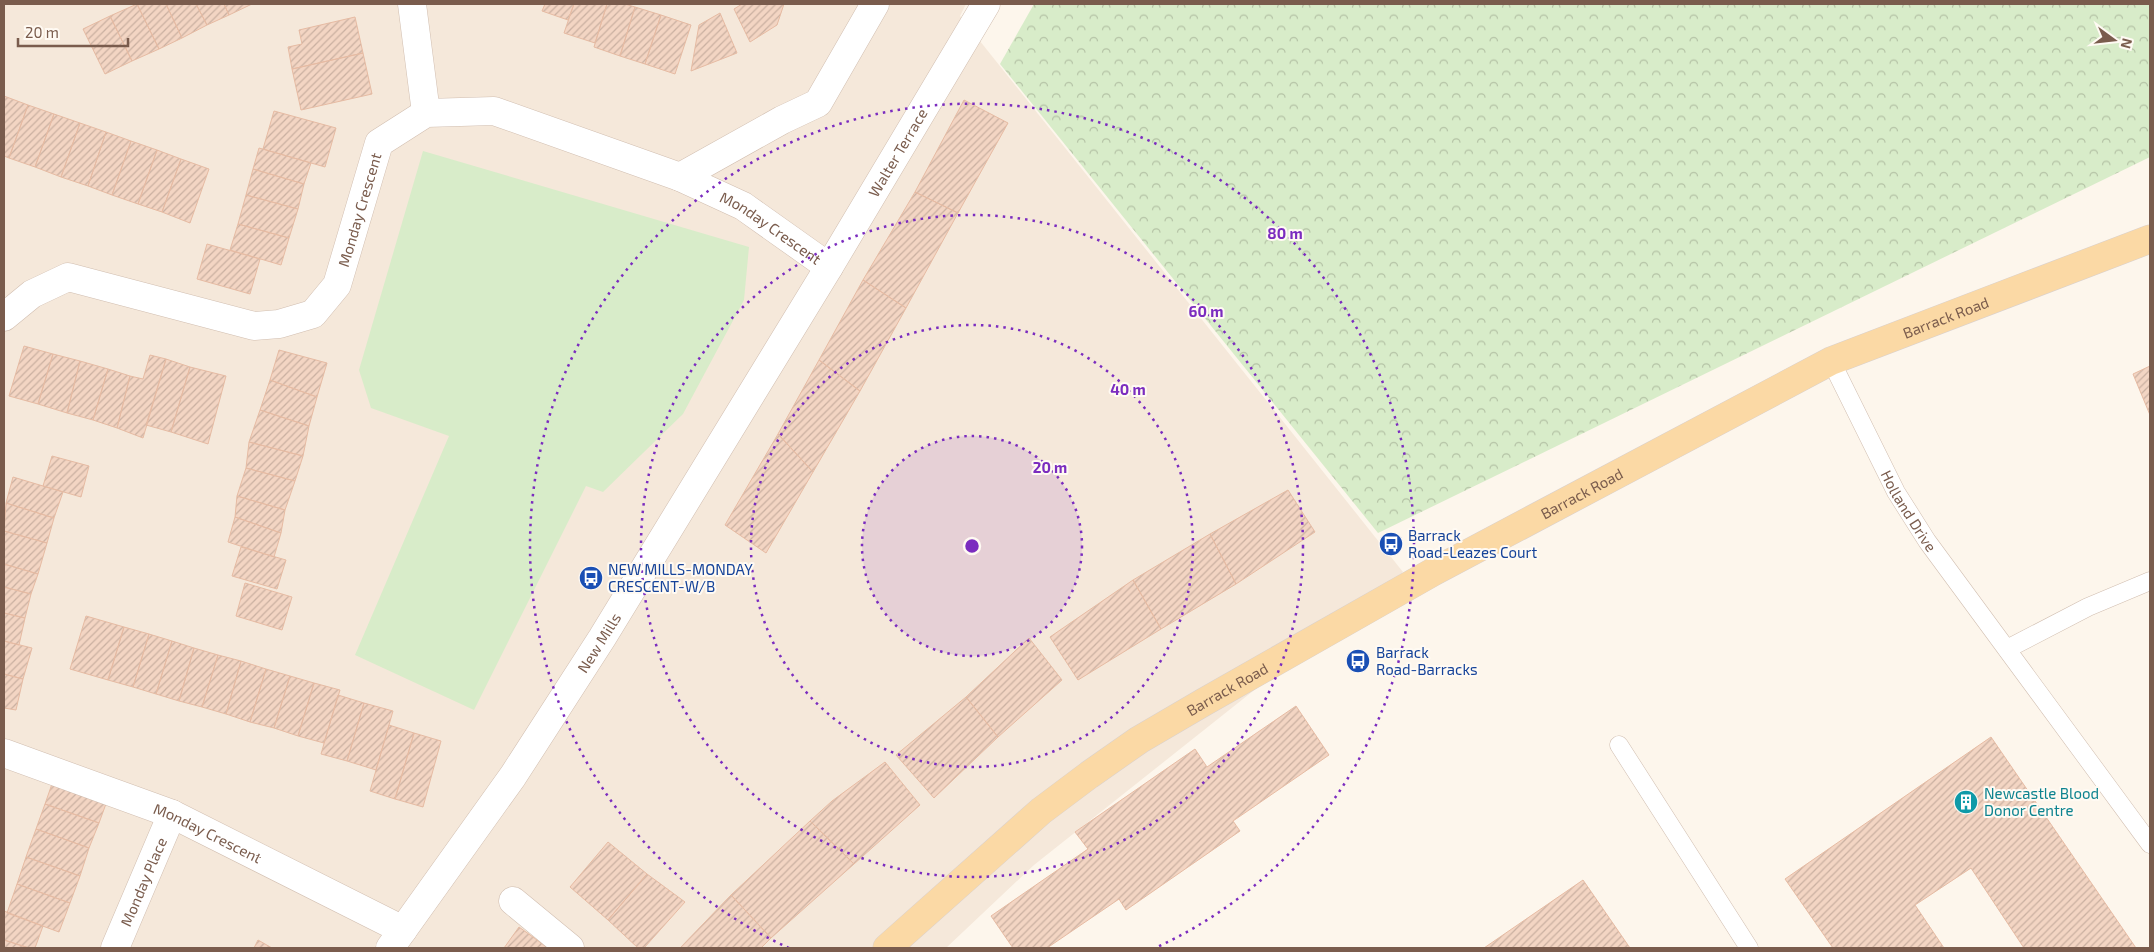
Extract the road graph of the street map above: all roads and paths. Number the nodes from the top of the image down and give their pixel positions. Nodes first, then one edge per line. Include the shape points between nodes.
1 (412, 4) edge
2 (875, 4) edge
3 (986, 4) edge
4 (426, 113) junction
5 (680, 177) junction
6 (2150, 240) edge
7 (829, 267) junction
8 (809, 300) joint
9 (4, 317) edge
10 (1831, 361) junction
11 (2150, 581) edge
12 (2006, 649) junction
13 (1619, 746) dead end
14 (4, 753) edge
15 (172, 814) junction
16 (2150, 844) edge
17 (513, 901) dead end
18 (396, 939) edge
19 (115, 948) edge
20 (570, 948) edge
21 (887, 948) edge
22 (1749, 948) edge

1 - 4 street
2 - 5 street via 818,103
3 - 7 street, Walter Terrace
4 - 5 street, Monday Crescent via 494,111
4 - 9 street, Monday Crescent via 380,144 337,285 313,314 279,324 254,326 68,277 32,294
5 - 7 street, Monday Crescent via 742,206
6 - 10 main road, Barrack Road
7 - 8 street, Walter Terrace
8 - 18 street, New Mills via 565,695 507,784
10 - 12 lane, Holland Drive via 1896,492 1927,541
10 - 21 main road, Barrack Road via 1432,572 1139,740 1041,810
11 - 12 lane via 2088,607
12 - 16 lane, Holland Drive
13 - 22 lane
14 - 15 street, Monday Crescent
15 - 18 street, Monday Crescent
15 - 19 street, Monday Place
17 - 20 street

